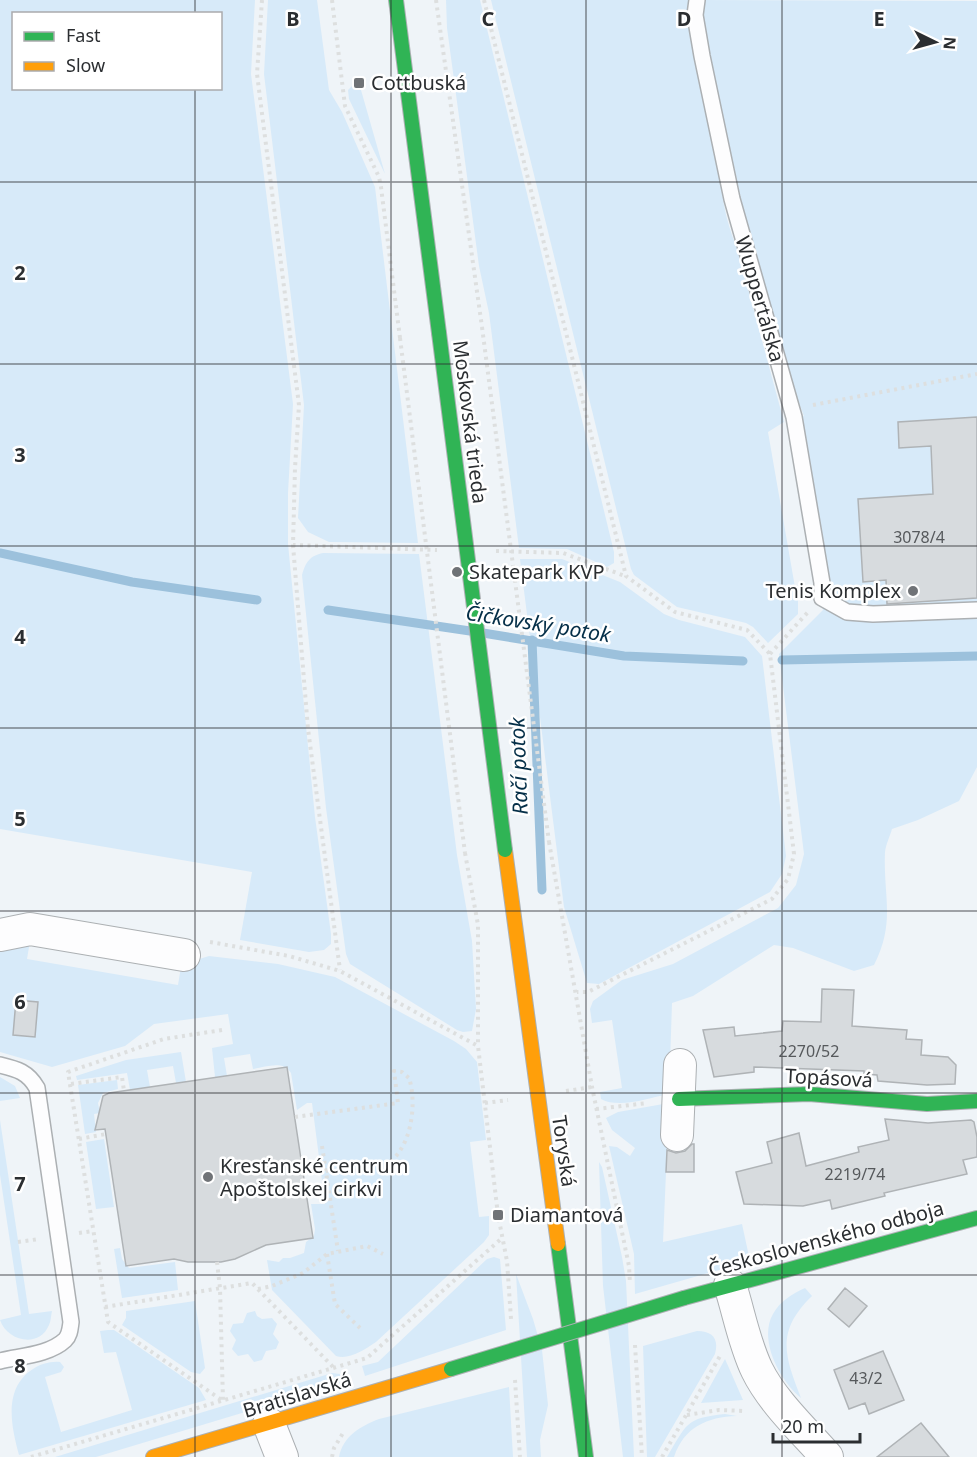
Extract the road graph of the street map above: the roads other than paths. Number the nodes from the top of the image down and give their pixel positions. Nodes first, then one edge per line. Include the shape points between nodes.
1 (396, 0) edge
2 (697, 0) edge
3 (977, 610) edge
4 (505, 850) joint
5 (0, 935) edge
6 (197, 948) road end
7 (0, 1065) edge
8 (680, 1065) dead end
9 (679, 1099) junction
10 (977, 1101) edge
11 (677, 1135) dead end
12 (977, 1218) edge
13 (730, 1285) junction
14 (0, 1361) edge
15 (451, 1369) joint
16 (269, 1424) junction
17 (153, 1457) edge
18 (282, 1457) edge
19 (586, 1457) edge
20 (827, 1457) edge

1 - 4 street, Moskovská trieda, bridge
2 - 3 lane, Wuppertálska via 695,15 702,56 732,199 792,410 813,521 822,598 847,612
4 - 19 street, Toryská
5 - 6 street via 30,929
7 - 14 lane via 29,1075 37,1088 71,1322 65,1340 57,1345
8 - 9 street
9 - 10 street, Topásová via 809,1094 927,1104
9 - 11 street
12 - 13 street, Československého odboja
13 - 15 street, Československého odboja, bridge
13 - 20 street via 757,1371
15 - 16 street, Bratislavská
16 - 17 street, Bratislavská
16 - 18 street

